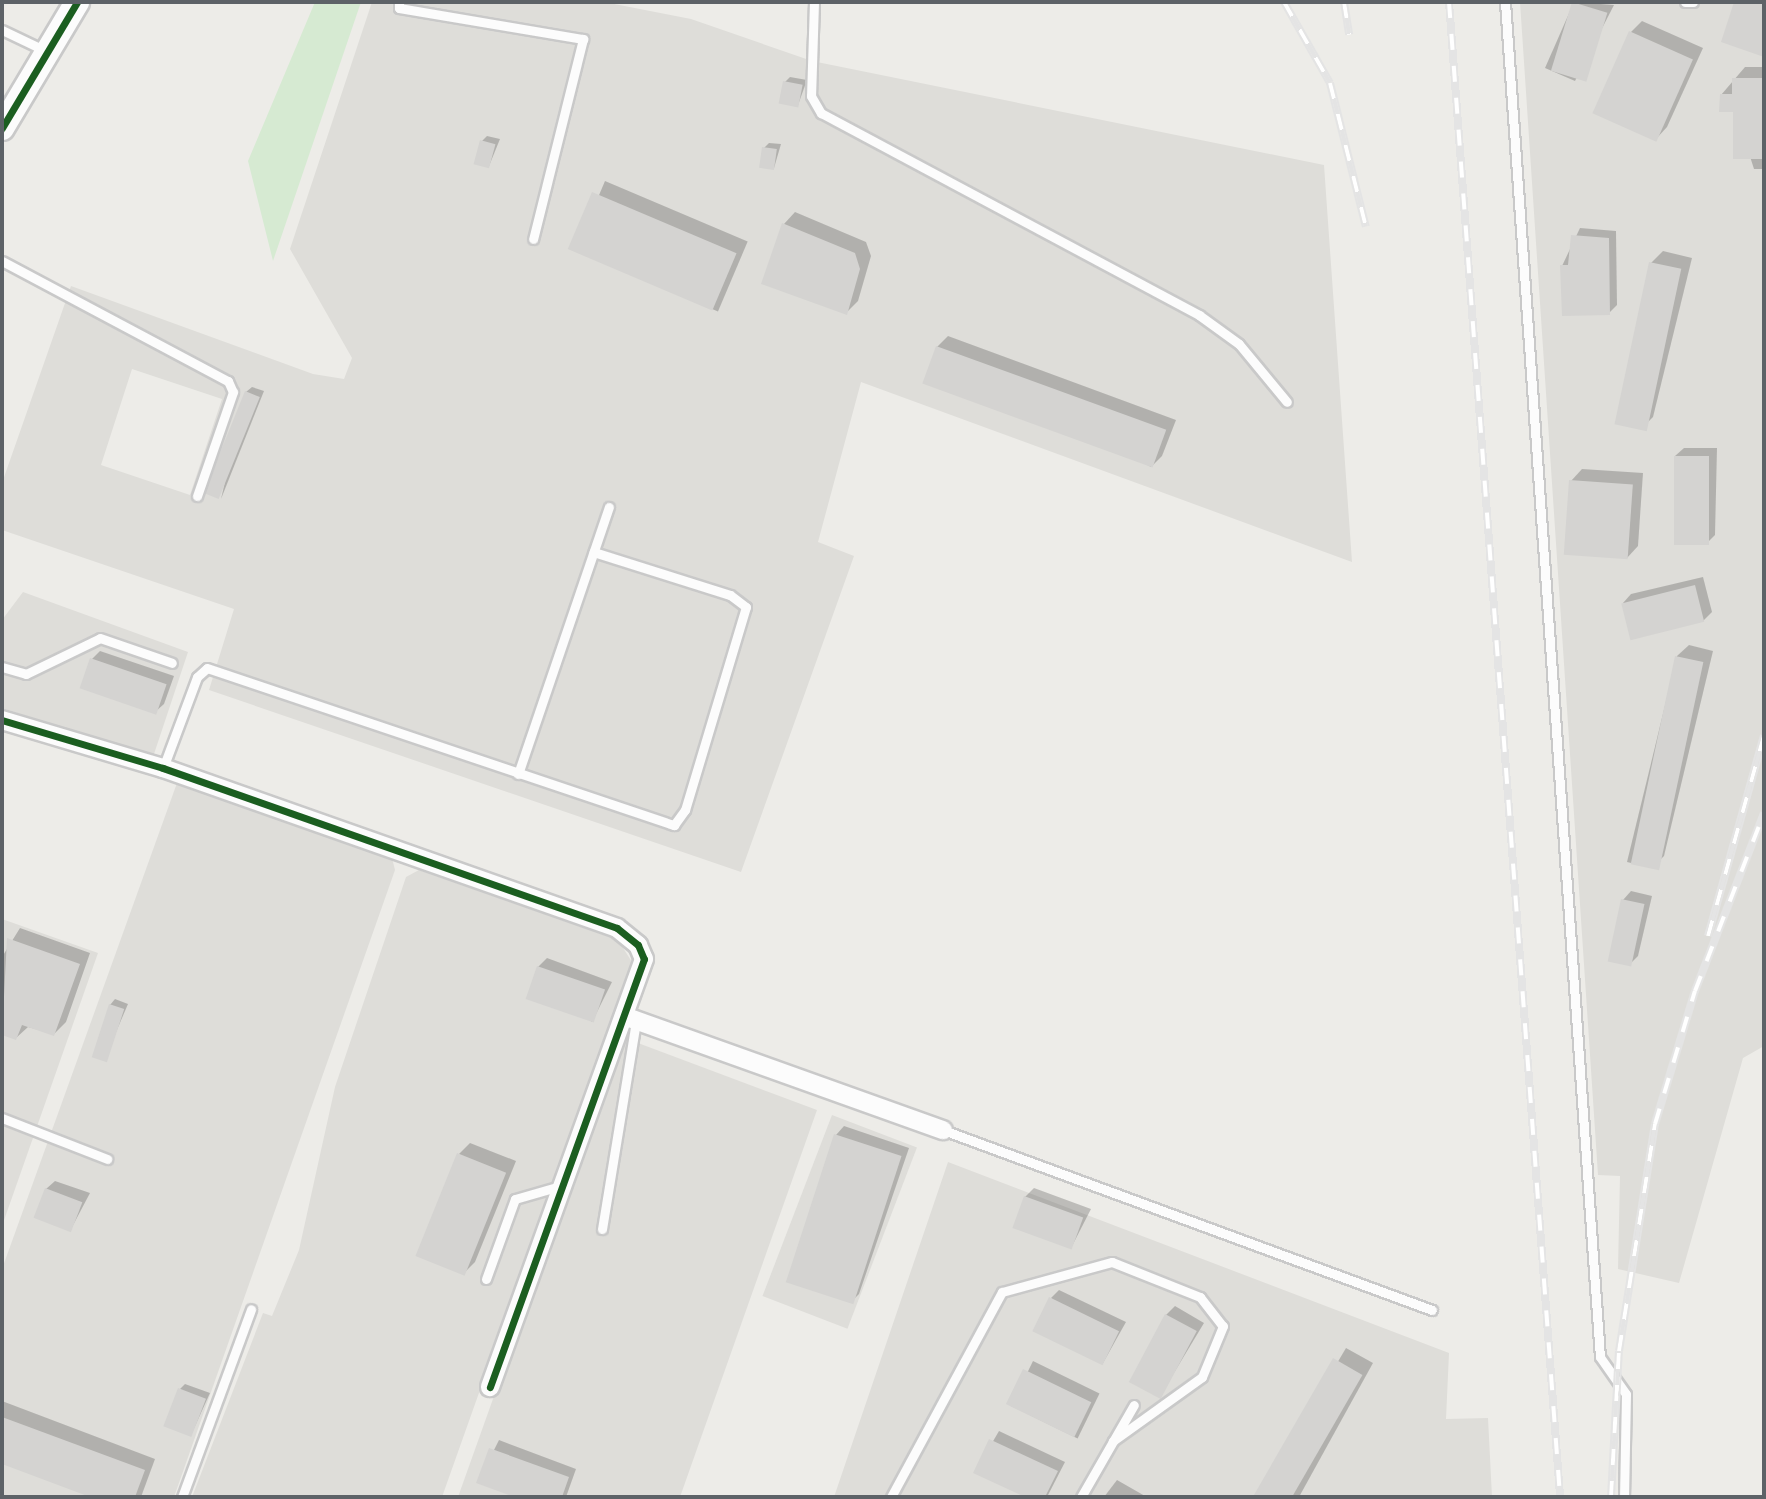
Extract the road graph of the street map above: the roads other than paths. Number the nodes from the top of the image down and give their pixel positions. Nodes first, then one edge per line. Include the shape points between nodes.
1 (77, 2) edge
2 (399, 2) edge
3 (814, 2) edge
4 (1505, 2) edge
5 (1685, 2) edge
6 (1693, 2) edge
7 (2, 30) edge
8 (48, 52) junction
9 (2, 128) edge
10 (533, 240) dead end
11 (2, 261) edge
12 (1287, 402) dead end
13 (197, 496) dead end
14 (609, 507) dead end
15 (594, 552) junction
16 (172, 663) dead end
17 (2, 667) edge
18 (2, 720) edge
19 (163, 768) junction
20 (518, 775) junction
21 (630, 1018) junction
22 (2, 1118) edge
23 (943, 1130) joint
24 (107, 1160) dead end
25 (559, 1186) junction
26 (602, 1229) dead end
27 (486, 1279) dead end
28 (251, 1309) dead end
29 (1432, 1310) dead end
30 (490, 1387) dead end
31 (1134, 1405) dead end
32 (1113, 1441) junction
33 (182, 1497) edge
34 (891, 1497) edge
35 (1081, 1497) edge
36 (1624, 1497) edge

1 - 8 street
2 - 10 lane via 399,8 583,39
3 - 12 lane via 811,96 821,113 1199,315 1239,344
4 - 36 lane via 1600,1357 1626,1394
5 - 6 lane
7 - 8 lane
8 - 9 street
11 - 13 lane via 228,382 233,392
14 - 15 lane
15 - 20 lane
15 - 20 lane via 730,595 746,607 685,810 666,826
16 - 17 lane via 100,638 26,674
18 - 19 street
19 - 20 lane via 197,677 207,668
19 - 21 street via 617,928 644,960
21 - 23 street
21 - 25 street
21 - 26 lane
22 - 24 lane
23 - 29 lane
25 - 27 lane via 515,1199
25 - 30 street
28 - 33 lane
31 - 32 lane
32 - 34 lane via 1202,1377 1223,1326 1200,1297 1112,1262 1002,1293
32 - 35 lane

